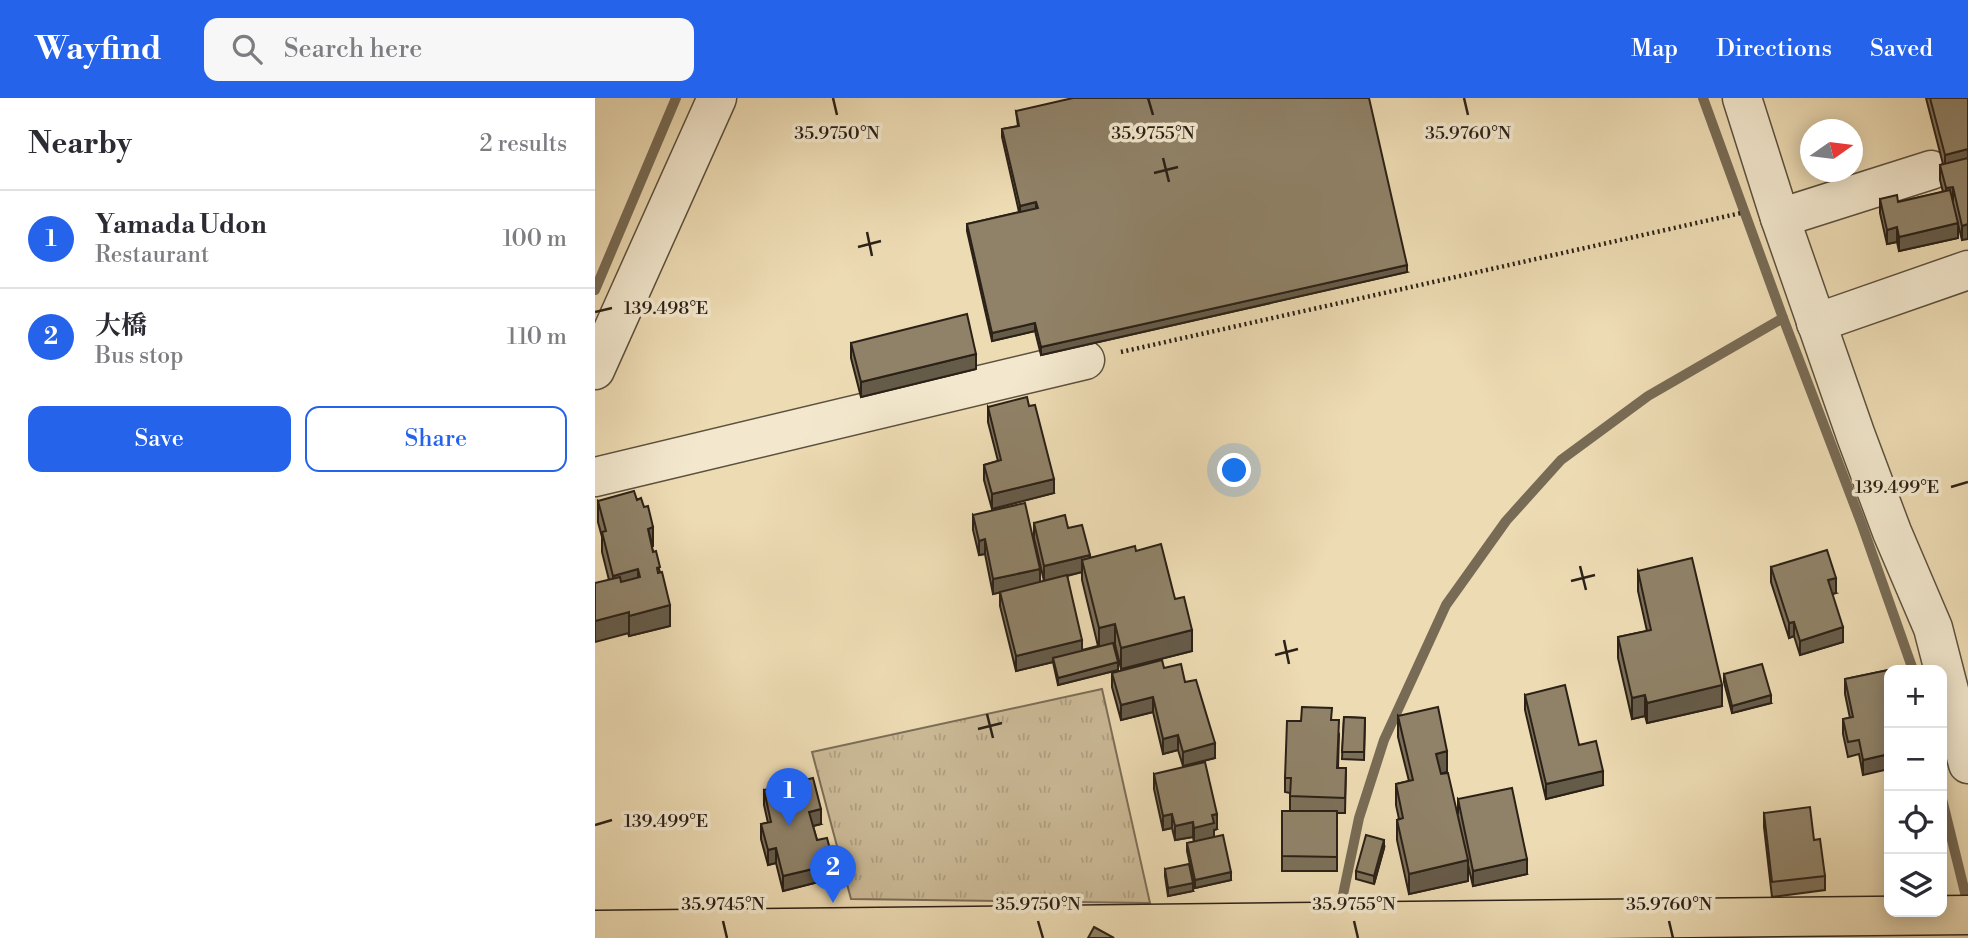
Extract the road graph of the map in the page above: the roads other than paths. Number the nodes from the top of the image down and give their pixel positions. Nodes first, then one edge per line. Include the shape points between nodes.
1 (717, 98) edge
2 (1751, 101) edge
3 (1931, 170) dead end
4 (1778, 212) junction
5 (1968, 270) edge
6 (1817, 323) junction
7 (1085, 360) road end
8 (595, 370) edge
9 (595, 477) edge
10 (1968, 764) edge
11 (1968, 915) edge
12 (595, 930) edge
13 (1257, 930) edge

1 - 8 street
2 - 4 street
3 - 4 street
4 - 6 street
5 - 6 street
6 - 10 street via 1892,531 1933,628
7 - 9 street
11 - 13 main road
12 - 13 main road

